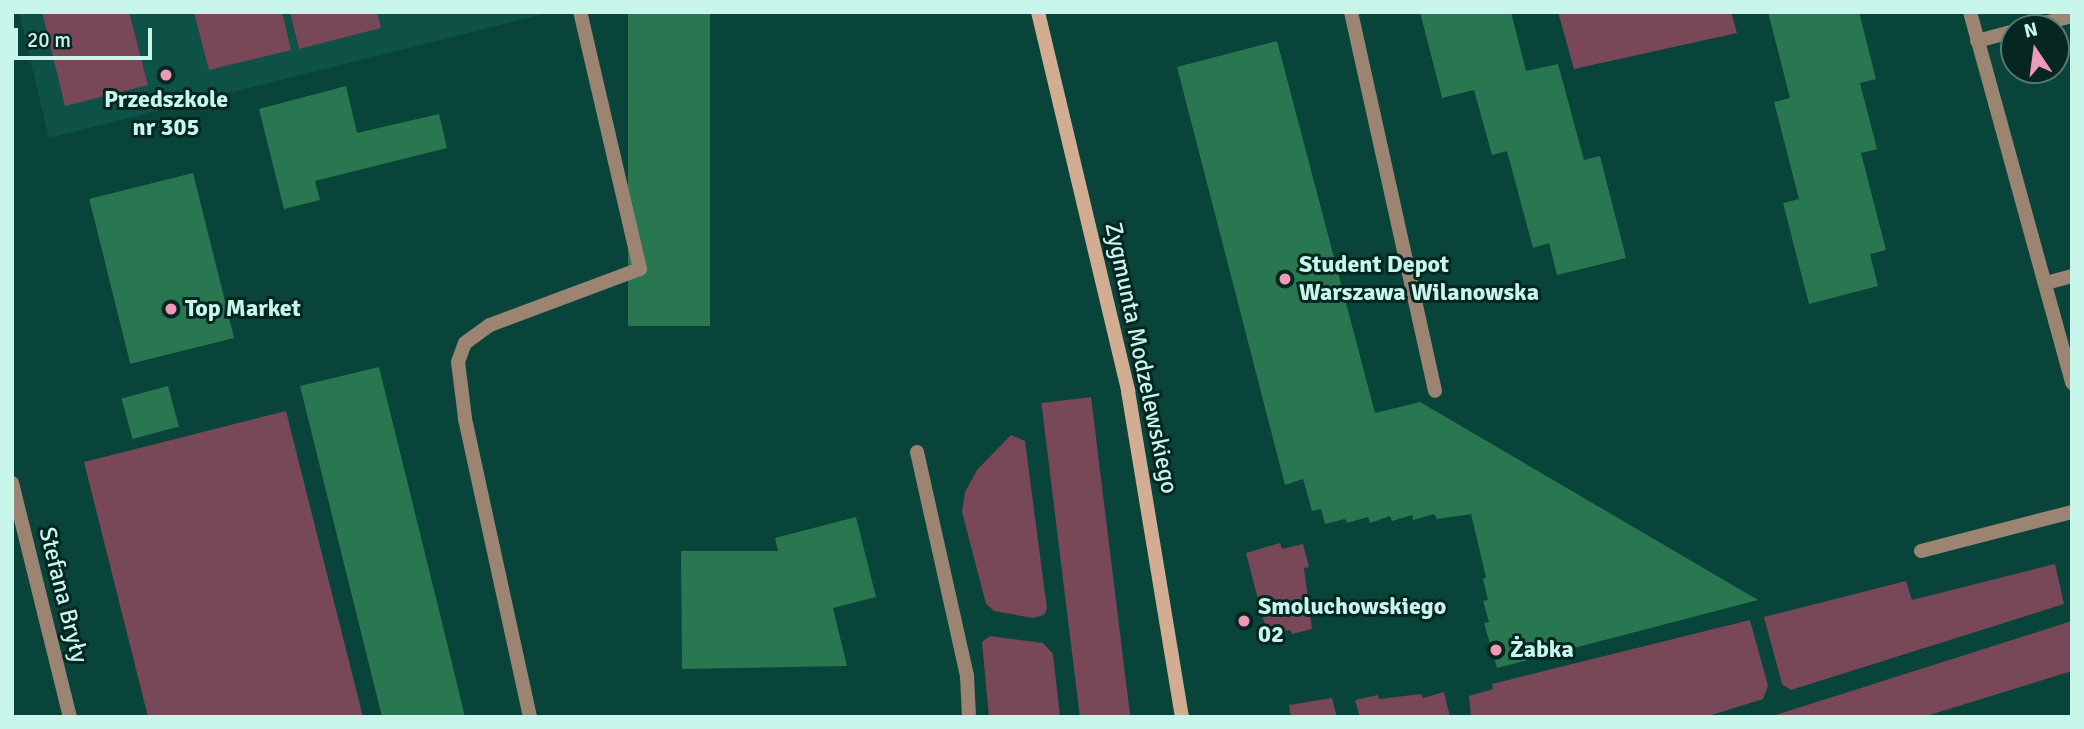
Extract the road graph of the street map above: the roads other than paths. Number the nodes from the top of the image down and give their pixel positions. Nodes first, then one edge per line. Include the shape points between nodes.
1 (580, 12) edge
2 (1038, 12) edge
3 (1351, 12) edge
4 (1970, 12) edge
5 (2000, 35) edge
6 (1977, 41) junction
7 (2072, 276) edge
8 (2046, 283) junction
9 (2072, 383) edge
10 (1435, 391) dead end
11 (917, 452) dead end
12 (12, 483) edge
13 (2072, 512) edge
14 (1921, 551) dead end
15 (70, 717) edge
16 (530, 717) edge
17 (969, 717) edge
18 (1182, 717) edge

1 - 16 street via 640,268 490,324 465,343 458,362 465,418
2 - 18 street, Zygmunta Modzelewskiego via 1128,391
3 - 10 street
4 - 6 street
5 - 6 street
6 - 8 street
7 - 8 street
8 - 9 street
11 - 17 street via 967,676
12 - 15 street, Stefana Bryły
13 - 14 street

